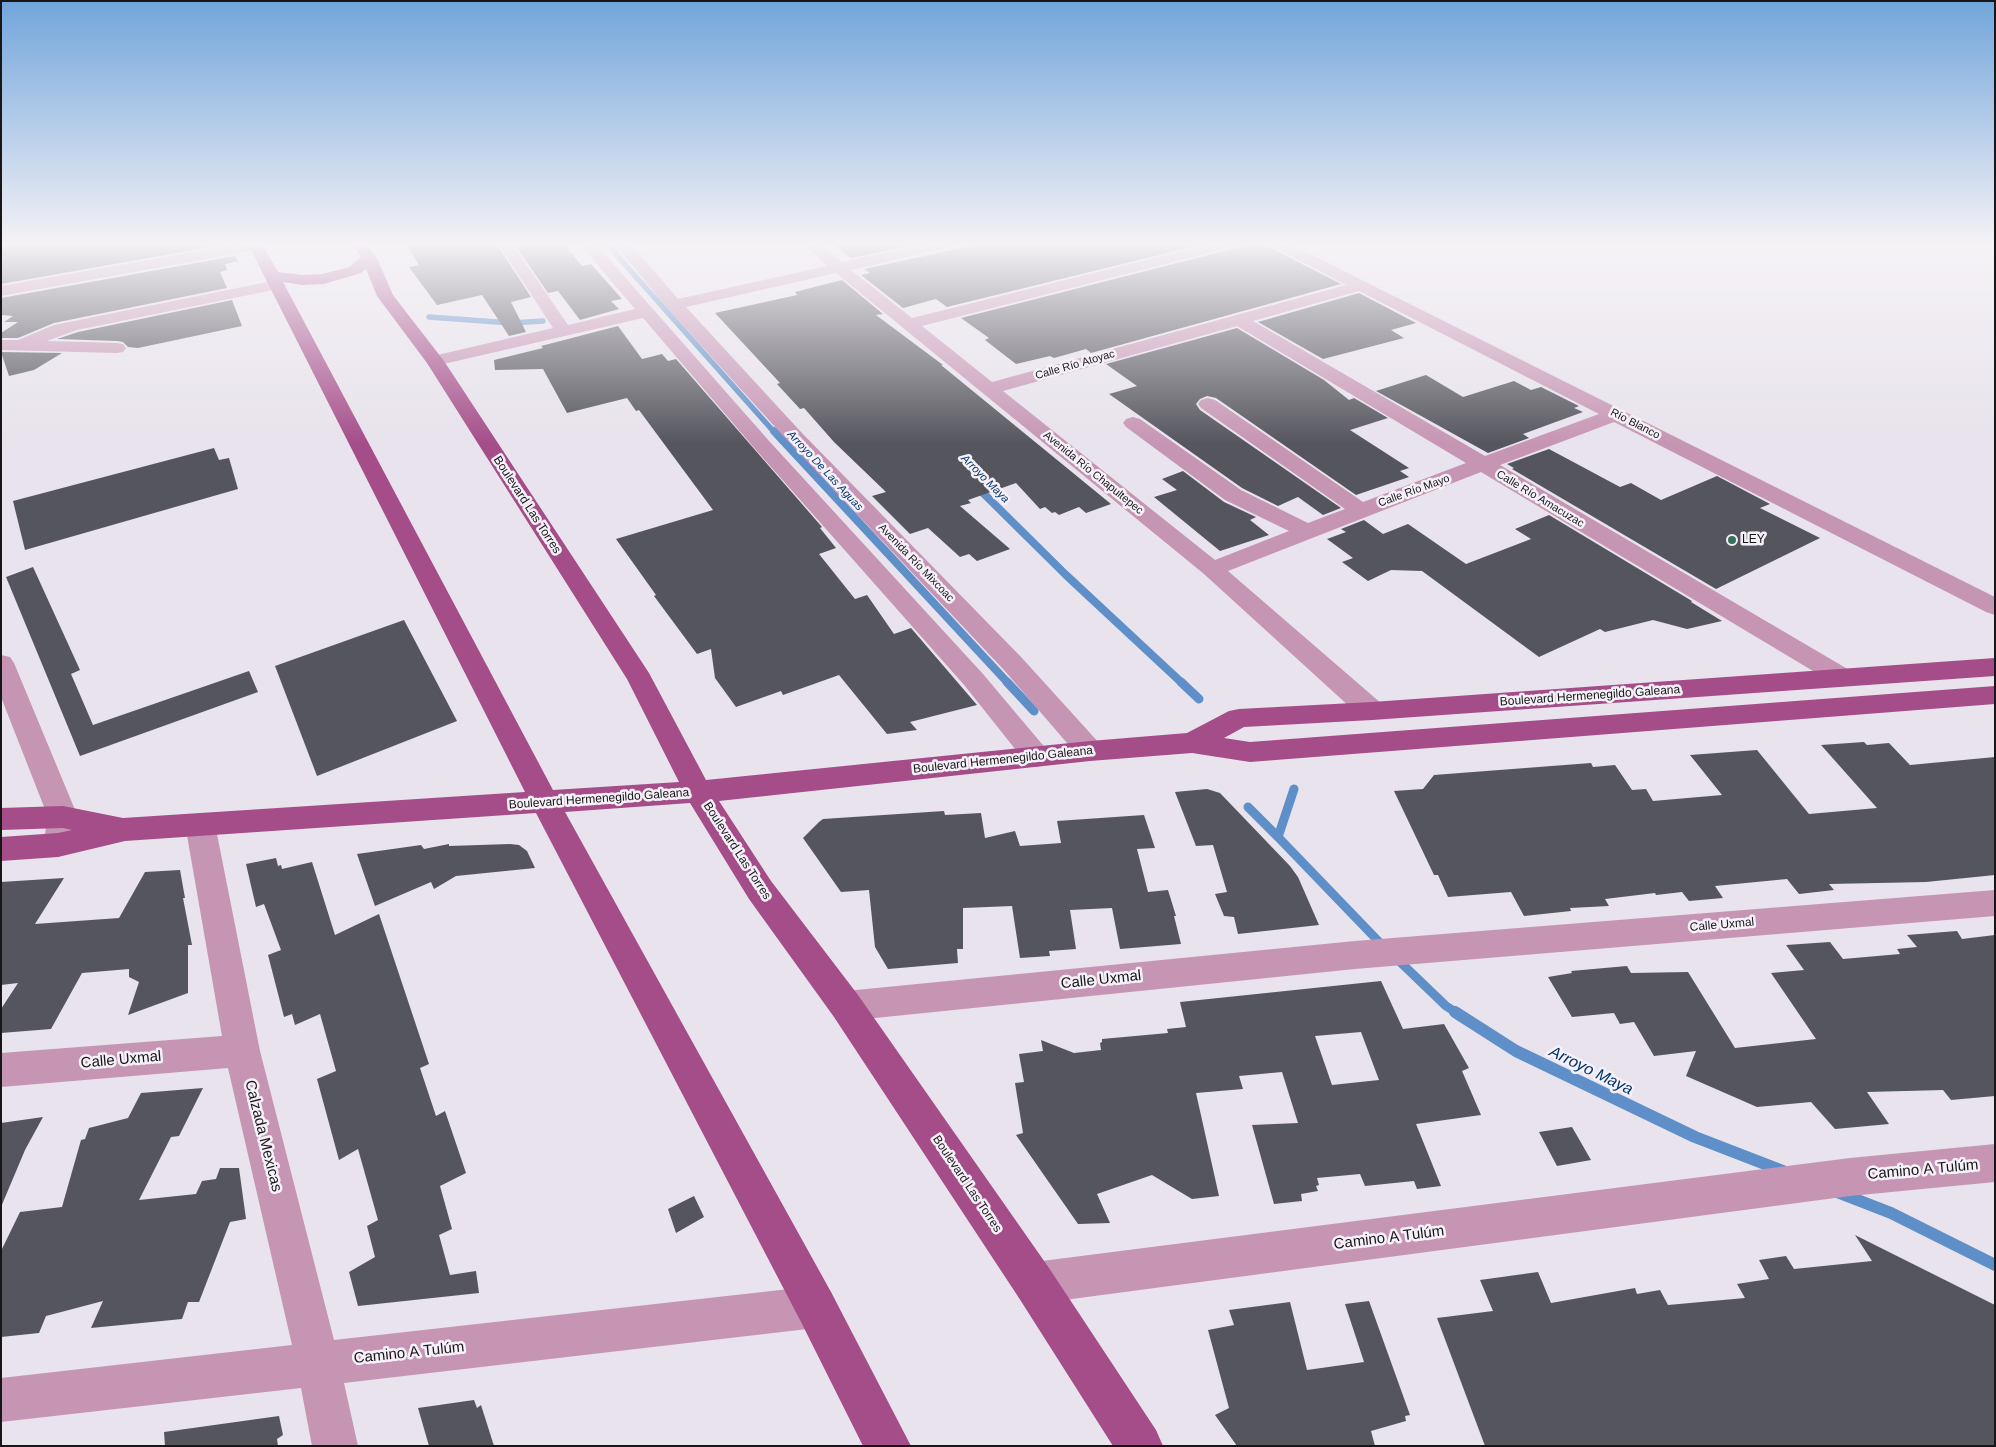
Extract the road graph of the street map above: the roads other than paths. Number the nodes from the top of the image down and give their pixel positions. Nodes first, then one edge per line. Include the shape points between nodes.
1 (145, 310) edge
2 (307, 310) edge
3 (395, 310) edge
4 (549, 310) edge
5 (644, 310) edge
6 (678, 310) edge
7 (891, 310) edge
8 (967, 310) edge
9 (1273, 310) edge
10 (1411, 310) edge
11 (646, 312) junction
12 (1238, 319) junction
13 (910, 324) junction
14 (563, 330) junction
15 (1, 344) edge
16 (22, 345) junction
17 (118, 348) dead end
18 (435, 361) junction
19 (989, 389) junction
20 (1208, 404) dead end
21 (1616, 414) junction
22 (1133, 423) dead end
23 (1484, 466) junction
24 (1361, 510) junction
25 (1307, 531) junction
26 (1212, 569) junction
27 (1995, 607) edge
28 (1, 664) edge
29 (1995, 667) edge
30 (1842, 677) junction
31 (1995, 695) edge
32 (1372, 711) junction
33 (1192, 743) junction
34 (1090, 751) junction
35 (1037, 757) junction
36 (698, 792) junction
37 (545, 803) junction
38 (1, 819) edge
39 (200, 824) junction
40 (61, 831) junction
41 (1, 849) edge
42 (1995, 903) edge
43 (846, 1006) junction
44 (242, 1051) junction
45 (1, 1070) edge
46 (1995, 1164) edge
47 (1034, 1284) junction
48 (816, 1307) junction
49 (318, 1363) junction
50 (1, 1400) edge
51 (335, 1446) edge
52 (888, 1446) edge
53 (1140, 1446) edge

1 - 16 street via 60,329
2 - 37 main road
3 - 18 main road, Boulevard Las Torres
4 - 14 street
5 - 11 street
6 - 34 street, Avenida Río Mixcoac via 794,436 1013,664
7 - 13 street, Avenida Río Chapultepec
8 - 13 street
9 - 12 street, Calle Río Atoyac
10 - 21 street, Río Blanco
11 - 14 street
11 - 35 street via 974,680
12 - 19 street, Calle Río Atoyac
12 - 23 street, Calle Río Amacuzac
13 - 19 street, Avenida Río Chapultepec
14 - 18 street
15 - 16 street
16 - 17 street
18 - 36 main road, Boulevard Las Torres via 640,679
19 - 26 street, Avenida Río Chapultepec
20 - 24 street
21 - 23 street, Calle Río Mayo
21 - 27 street, Río Blanco
22 - 25 street via 1233,495
23 - 24 street, Calle Río Mayo
23 - 30 street, Calle Río Amacuzac
24 - 25 street, Calle Río Mayo
25 - 26 street, Calle Río Mayo
26 - 32 street, Avenida Río Chapultepec
28 - 40 street
29 - 30 main road, Boulevard Hermenegildo Galeana
30 - 32 main road, Boulevard Hermenegildo Galeana
31 - 33 main road, Boulevard Hermenegildo Galeana via 1250,752
32 - 33 main road, Boulevard Hermenegildo Galeana via 1239,718
33 - 34 main road, Boulevard Hermenegildo Galeana
34 - 35 main road, Boulevard Hermenegildo Galeana
35 - 36 main road, Boulevard Hermenegildo Galeana
36 - 37 main road, Boulevard Hermenegildo Galeana
36 - 43 main road, Boulevard Las Torres via 760,890
37 - 39 main road, Boulevard Hermenegildo Galeana
37 - 48 main road
38 - 40 main road, Boulevard Hermenegildo Galeana
39 - 40 main road, Boulevard Hermenegildo Galeana
39 - 44 street, Calzada Mexicas
40 - 41 main road, Boulevard Hermenegildo Galeana
42 - 43 street, Calle Uxmal via 1356,955
43 - 47 main road, Boulevard Las Torres
44 - 45 street, Calle Uxmal
44 - 49 street, Calzada Mexicas
46 - 47 street, Camino A Tulúm via 1850,1177
47 - 53 main road, Boulevard Las Torres
48 - 49 street, Camino A Tulúm
48 - 52 main road
49 - 50 street, Camino A Tulúm
49 - 51 street, Calzada Mexicas

